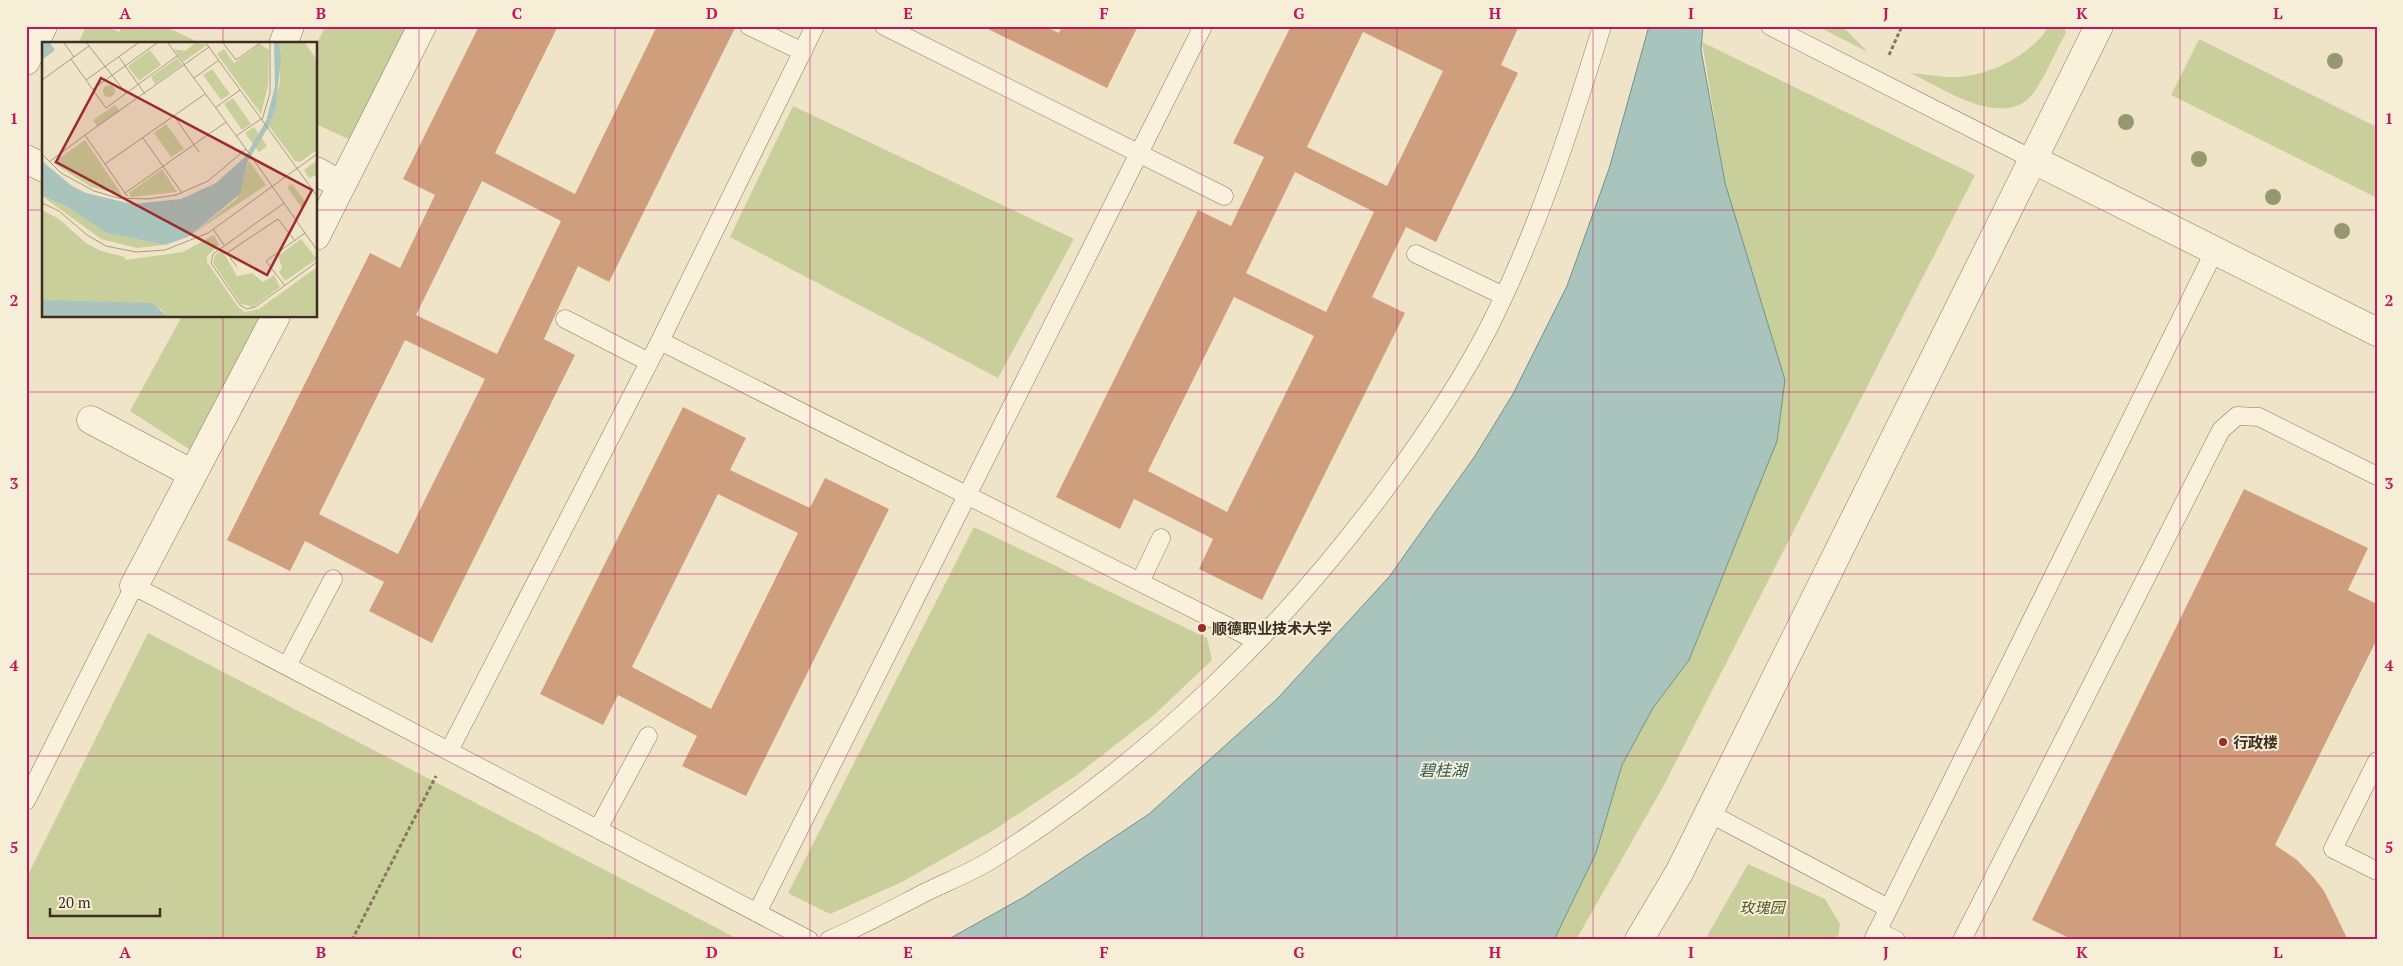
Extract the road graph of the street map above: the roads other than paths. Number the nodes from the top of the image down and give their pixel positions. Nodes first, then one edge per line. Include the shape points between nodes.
1 (43, 26) edge
2 (290, 26) edge
3 (422, 26) edge
4 (749, 26) edge
5 (815, 26) edge
6 (884, 26) edge
7 (1203, 26) edge
8 (1602, 26) edge
9 (1770, 26) edge
10 (2099, 26) edge
11 (284, 42) edge
12 (803, 52) junction
13 (26, 61) edge
14 (1138, 154) junction
15 (26, 159) edge
16 (2034, 160) junction
17 (42, 167) edge
18 (318, 172) edge
19 (342, 185) junction
20 (1224, 196) dead end
21 (318, 232) edge
22 (2215, 250) junction
23 (1416, 254) dead end
24 (1504, 296) junction
25 (275, 318) edge
26 (566, 318) dead end
27 (2377, 332) edge
28 (660, 341) junction
29 (649, 362) junction
30 (91, 420) dead end
31 (193, 474) junction
32 (2377, 476) edge
33 (968, 495) junction
34 (1161, 538) dead end
35 (333, 579) dead end
36 (1140, 582) junction
37 (134, 586) junction
38 (1257, 641) junction
39 (287, 666) junction
40 (648, 736) dead end
41 (449, 751) junction
42 (2377, 761) edge
43 (26, 801) edge
44 (1709, 813) junction
45 (598, 829) junction
46 (2377, 870) edge
47 (1888, 908) junction
48 (757, 913) junction
49 (1875, 935) edge
50 (809, 940) edge
51 (829, 940) edge
52 (1639, 940) edge
53 (1896, 940) edge
54 (1962, 940) edge

1 - 13 street
2 - 11 street
3 - 19 street
4 - 12 lane
5 - 12 lane
6 - 14 lane
7 - 14 lane
8 - 24 lane via 1541,210
9 - 16 lane
10 - 16 street
12 - 28 lane
14 - 20 lane
14 - 33 lane
15 - 17 street
16 - 22 street
16 - 44 street
18 - 19 street
19 - 21 street
22 - 27 street
22 - 47 lane
23 - 24 lane
24 - 38 lane via 1441,412 1362,522
25 - 31 street
26 - 29 lane
28 - 29 lane
28 - 33 lane
29 - 41 lane
30 - 31 street
31 - 37 street
32 - 54 lane via 2259,417 2237,416 2221,430
33 - 36 lane
33 - 48 lane
34 - 36 lane
35 - 39 lane
36 - 38 lane
37 - 39 lane
37 - 43 lane
38 - 51 lane via 1213,686 1111,777 990,861
39 - 41 lane
40 - 45 lane
41 - 45 lane
42 - 46 lane via 2333,849
44 - 47 lane
44 - 52 street
45 - 48 lane
47 - 49 lane
48 - 50 lane
49 - 53 lane

